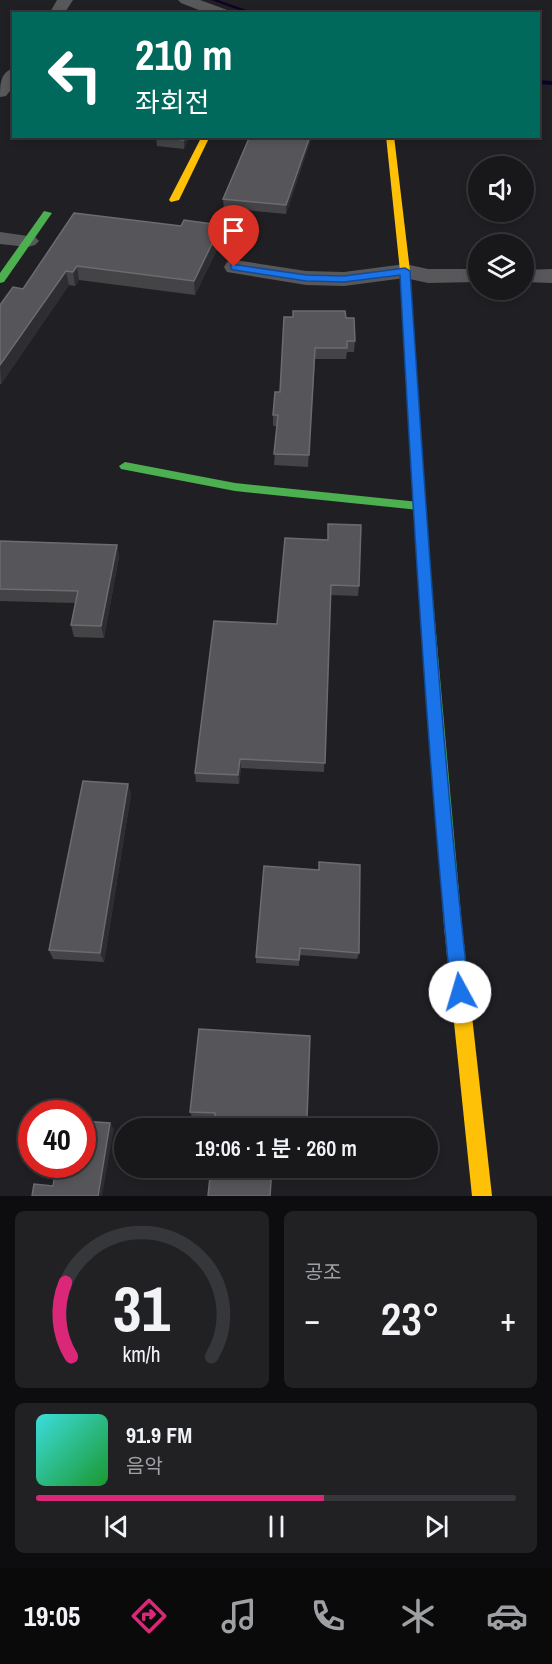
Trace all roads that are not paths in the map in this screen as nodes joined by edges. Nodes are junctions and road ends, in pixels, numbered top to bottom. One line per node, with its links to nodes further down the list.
1 (186, 0): 2 (street)
2 (219, 12)
3 (12, 76): 4 (street)
4 (0, 92)
5 (205, 138): 7 (street)
6 (390, 138): 12 (street)
7 (174, 200)
8 (47, 213): 10 (street)
9 (0, 238): 10 (street)
10 (28, 241): 16 (street)
11 (234, 267): 12 (street)
12 (405, 271): 13 (street); 18 (street)
13 (468, 276)
14 (534, 276): 15 (street)
15 (552, 276)
16 (0, 280)
17 (125, 466): 18 (street)
18 (419, 506): 19 (street)
19 (482, 1196)

